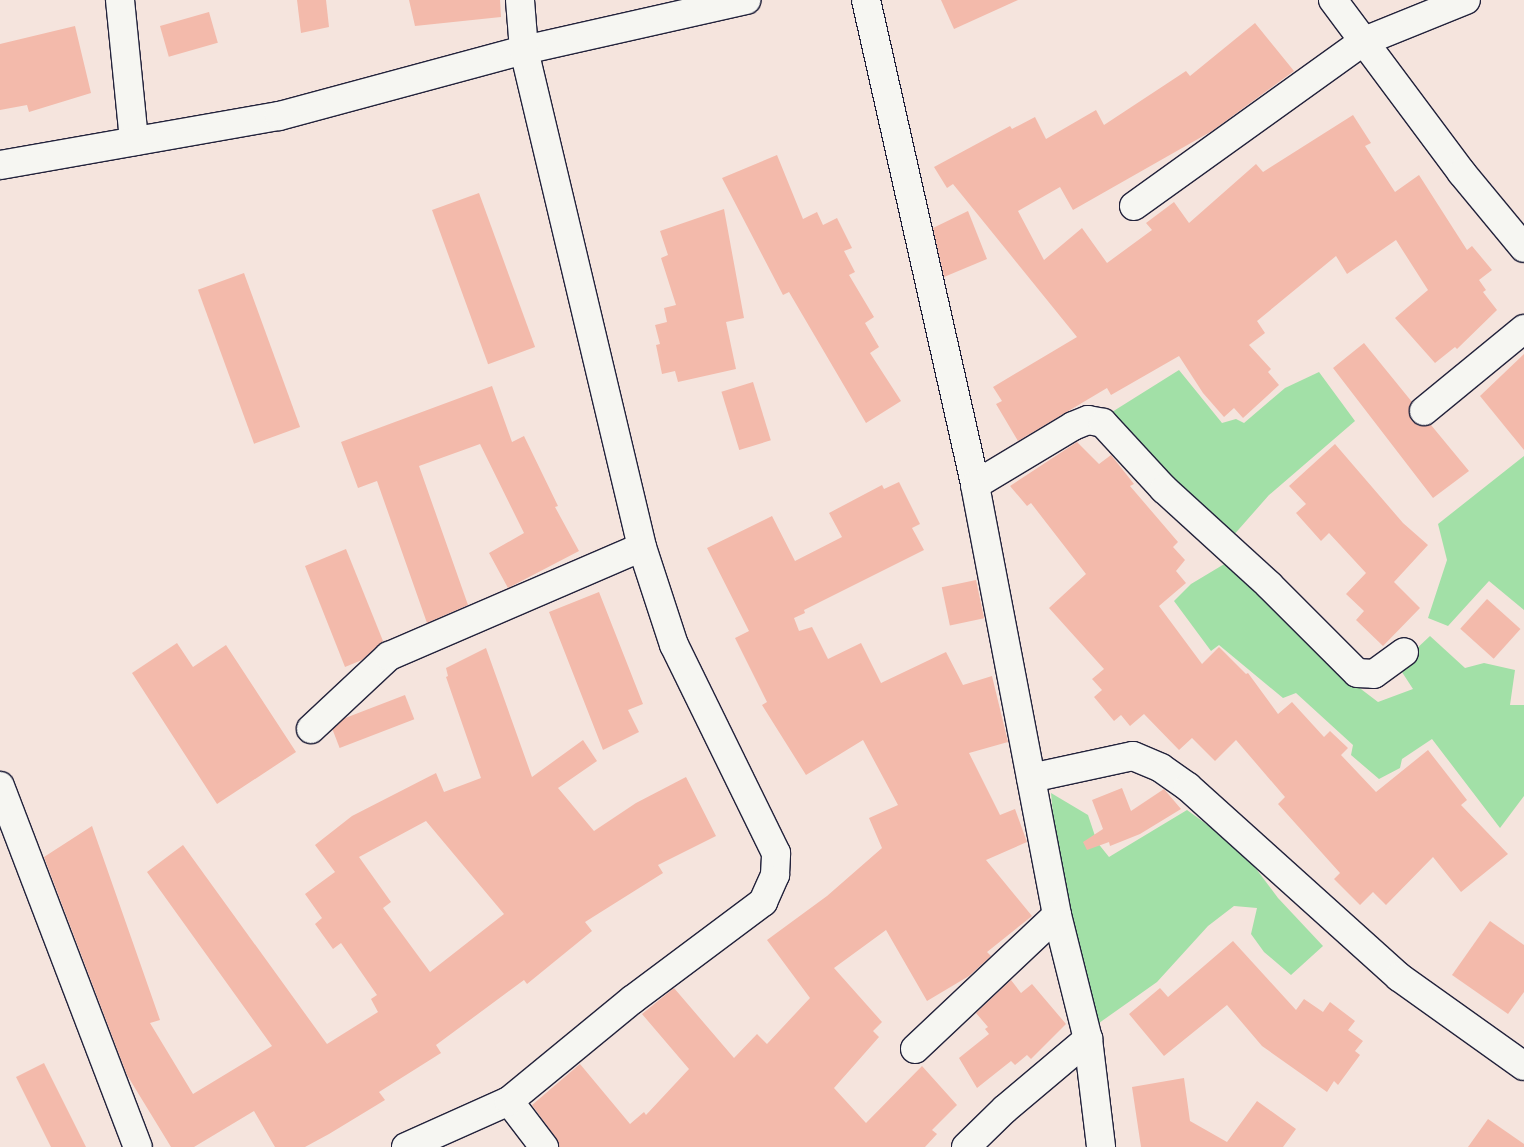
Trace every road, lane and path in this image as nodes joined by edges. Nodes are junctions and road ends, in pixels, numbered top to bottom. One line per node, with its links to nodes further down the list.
1 (120, 0): 9 (street)
2 (520, 0): 8 (street)
3 (746, 0): 8 (street)
4 (866, 0): 15 (street)
5 (1332, 0): 7 (street)
6 (1466, 0): 7 (street)
7 (1362, 42): 11 (street); 12 (street)
8 (524, 50): 9 (street); 16 (street)
9 (134, 141): 10 (street)
10 (0, 165)
11 (1134, 206)
12 (1524, 248)
13 (1524, 329): 14 (street)
14 (1424, 410)
15 (975, 486): 17 (street); 19 (street)
16 (642, 547): 18 (street); 25 (street)
17 (1404, 652)
18 (311, 729)
19 (1031, 778): 21 (street); 24 (street)
20 (0, 786): 26 (street)
21 (1057, 915): 22 (street); 23 (street)
22 (1088, 1039): 29 (street); 30 (street)
23 (915, 1049)
24 (1524, 1066)
25 (509, 1101): 27 (street); 28 (street)
26 (138, 1147)
27 (406, 1147)
28 (544, 1147)
29 (966, 1147)
30 (1101, 1147)

